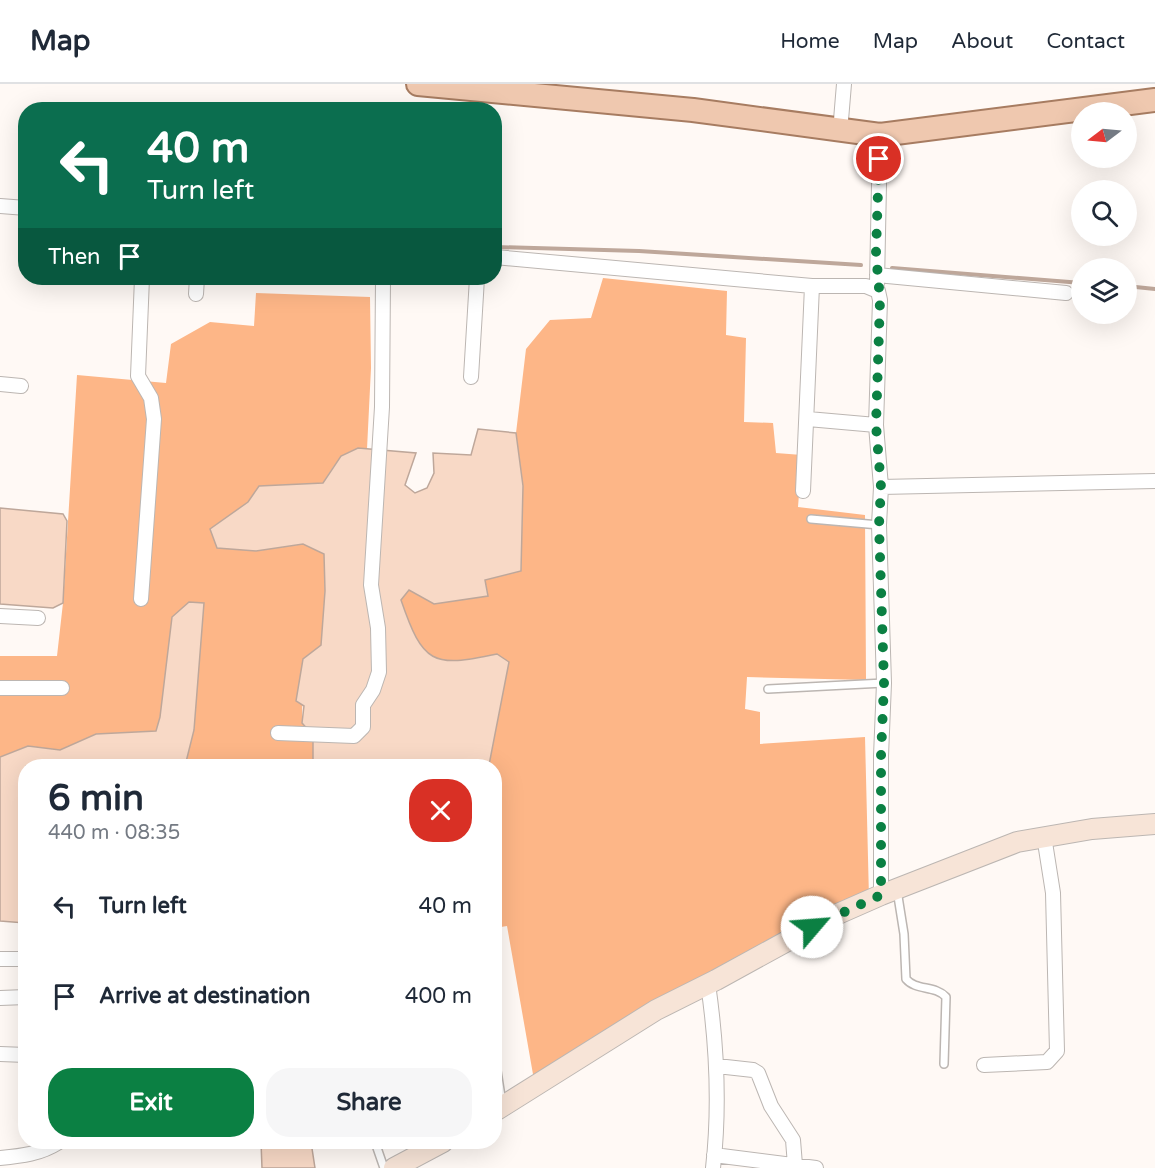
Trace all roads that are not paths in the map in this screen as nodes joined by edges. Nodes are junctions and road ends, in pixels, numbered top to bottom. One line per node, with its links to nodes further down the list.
1 (844, 84): 4 (street)
2 (429, 85): 4 (main road)
3 (1155, 100): 5 (main road)
4 (840, 132): 5 (main road)
5 (880, 135): 9 (street)
6 (0, 206): 7 (street)
7 (18, 207)
8 (502, 258): 14 (street)
9 (877, 275): 15 (street); 16 (street)
10 (142, 285): 28 (street)
11 (197, 285): 17 (street)
12 (383, 285): 35 (street)
13 (477, 285): 18 (street)
14 (812, 286): 15 (street); 21 (street)
15 (878, 291): 22 (street)
16 (1066, 293)
17 (196, 294)
18 (471, 377)
19 (0, 384): 20 (street)
20 (21, 386)
21 (808, 419): 22 (street); 25 (street)
22 (876, 425): 24 (street)
23 (1155, 481): 24 (street)
24 (881, 487): 27 (street)
25 (803, 491)
26 (811, 519): 27 (lane)
27 (879, 525): 31 (street)
28 (141, 599)
29 (0, 616): 30 (street)
30 (38, 618)
31 (884, 683): 34 (lane); 38 (street)
32 (0, 688): 33 (street)
33 (62, 688)
34 (768, 689)
35 (278, 733)
36 (1155, 824): 37 (street)
37 (1044, 836): 38 (street); 48 (street)
38 (889, 892): 41 (street); 46 (lane)
39 (0, 959): 40 (street)
40 (18, 959)
41 (708, 984): 47 (street); 49 (street)
42 (18, 997): 43 (street)
43 (0, 998)
44 (0, 1054): 45 (street)
45 (18, 1055)
46 (944, 1064)
47 (717, 1065): 54 (street); 55 (street)
48 (984, 1065)
49 (502, 1107)
50 (46, 1149): 53 (street)
51 (377, 1149): 56 (lane)
52 (430, 1149): 57 (street)
53 (0, 1158)
54 (713, 1161): 55 (street)
55 (795, 1165): 58 (street)
56 (384, 1168)
57 (394, 1168)
58 (816, 1168)

